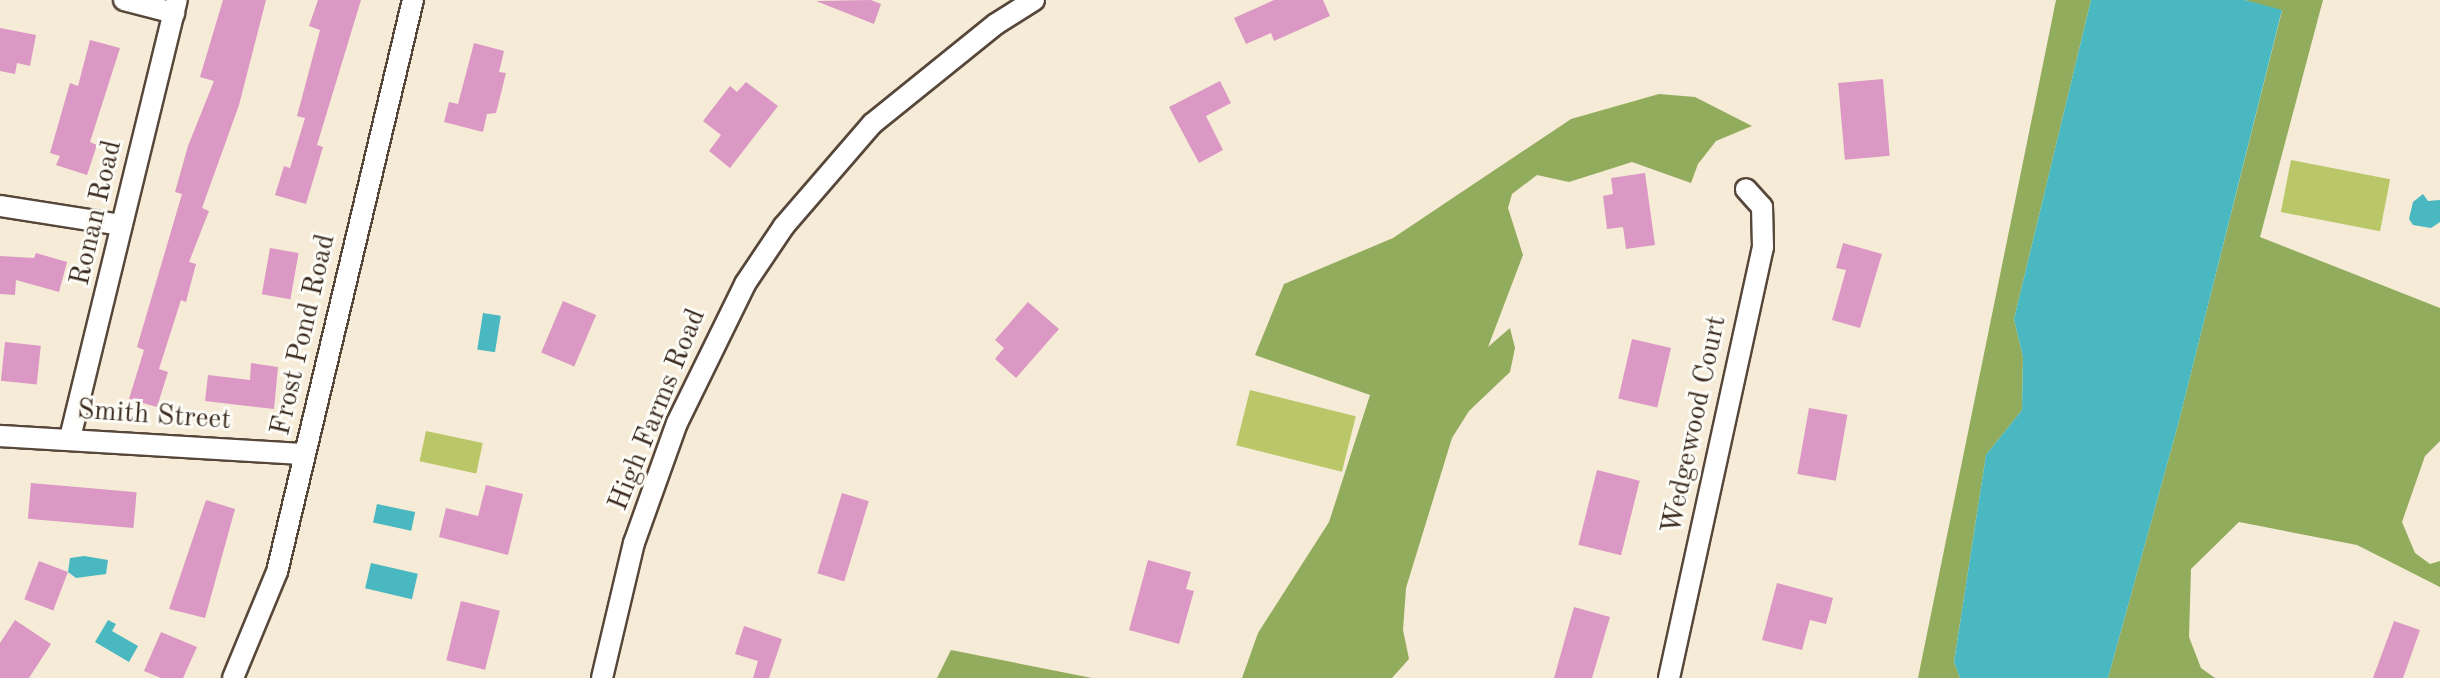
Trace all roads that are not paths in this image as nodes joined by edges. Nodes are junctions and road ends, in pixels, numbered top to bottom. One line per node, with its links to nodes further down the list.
1 (124, 0): 4 (street)
2 (413, 0): 10 (street, Frost Pond Road)
3 (1034, 0): 12 (street, High Farms Road)
4 (176, 6): 7 (street, Ronan Road)
5 (1746, 189): 13 (street, Wedgewood Court)
6 (0, 206): 7 (street)
7 (122, 225): 9 (street, Ronan Road)
8 (0, 436): 9 (street, Smith Street)
9 (70, 438): 10 (street, Smith Street)
10 (304, 454): 11 (street, Frost Pond Road)
11 (233, 678)
12 (602, 678)
13 (1669, 678)

